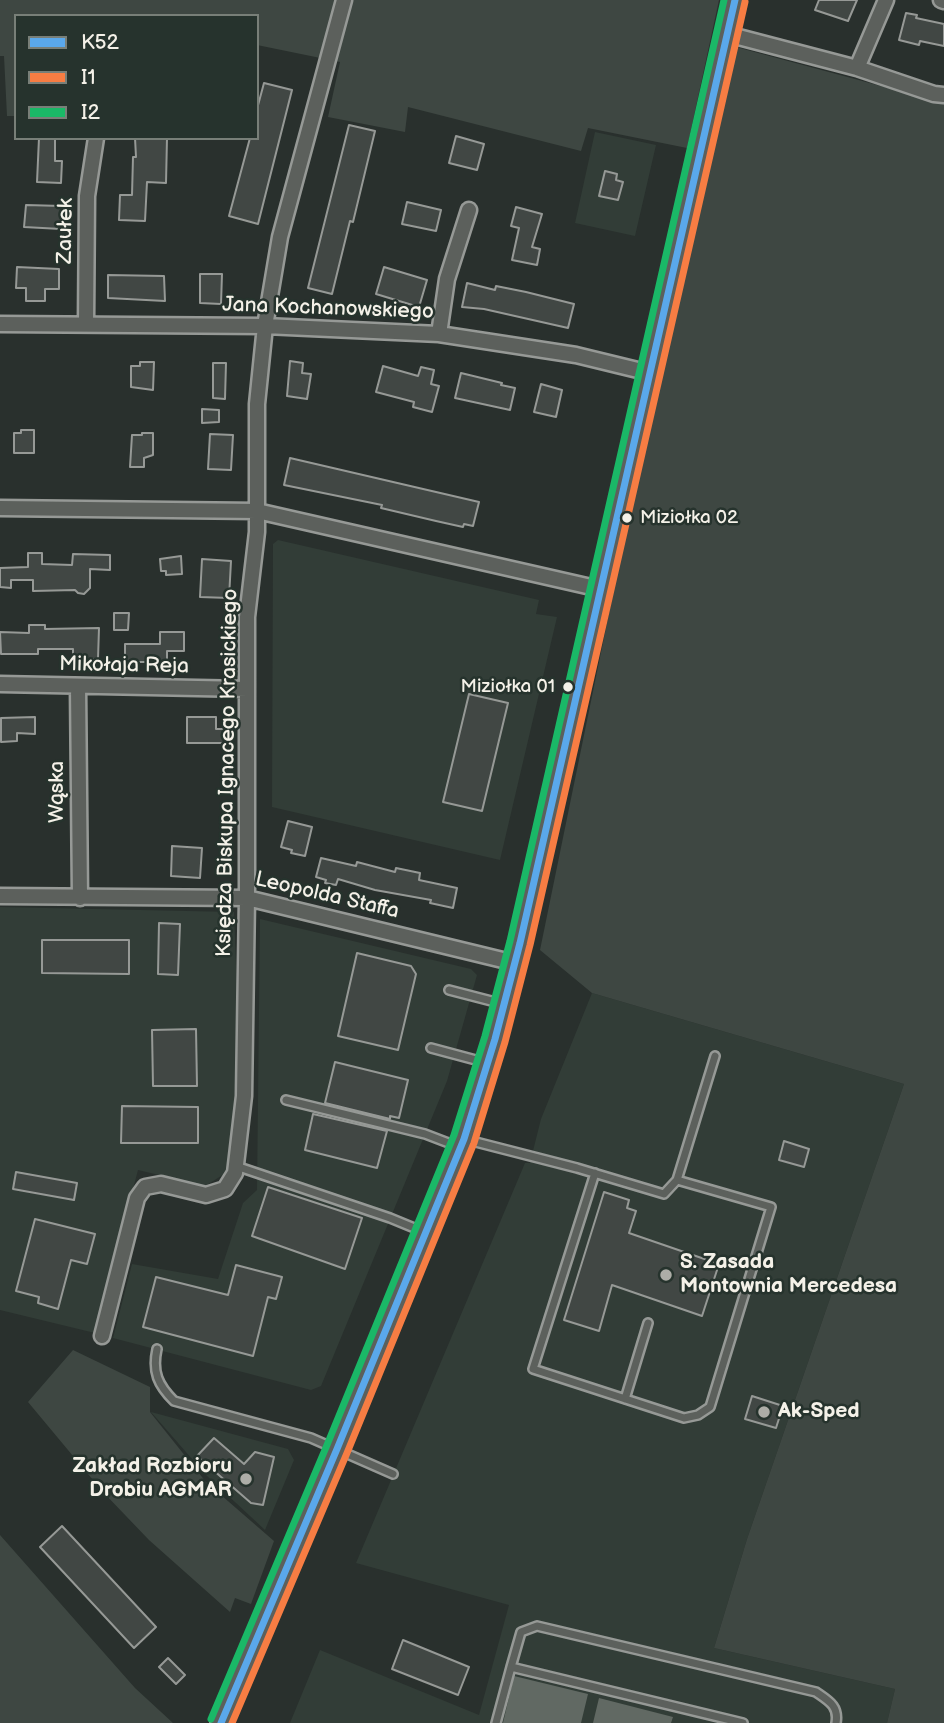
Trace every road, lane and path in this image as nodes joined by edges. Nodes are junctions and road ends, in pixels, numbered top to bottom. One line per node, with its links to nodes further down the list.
1 (344, 0): 11 (street, Księdza Biskupa Ignacego Krasickiego)
2 (734, 0): 4 (street)
3 (886, 0): 5 (street)
4 (727, 34): 5 (street); 13 (street)
5 (857, 68): 6 (street)
6 (944, 95)
7 (96, 140): 10 (street, Zaułek)
8 (469, 210): 12 (street)
9 (0, 324): 10 (street, Jana Kochanowskiego)
10 (86, 324): 11 (street, Jana Kochanowskiego)
11 (265, 326): 12 (street, Jana Kochanowskiego); 15 (street, Księdza Biskupa Ignacego Krasickiego)
12 (439, 334): 13 (street, Jana Kochanowskiego)
13 (650, 373): 16 (street)
14 (0, 508): 15 (street)
15 (257, 511): 16 (street); 19 (street, Księdza Biskupa Ignacego Krasickiego)
16 (600, 589): 23 (street)
17 (0, 684): 18 (street, Mikołaja Reja)
18 (78, 686): 19 (street, Mikołaja Reja); 21 (street, Wąska)
19 (247, 689): 22 (street, Księdza Biskupa Ignacego Krasickiego)
20 (0, 896): 21 (street, Leopolda Staffa)
21 (80, 898): 22 (street, Leopolda Staffa)
22 (247, 898): 23 (street, Leopolda Staffa); 31 (street, Księdza Biskupa Ignacego Krasickiego)
23 (515, 963): 25 (street)
24 (449, 990): 25 (lane)
25 (504, 1004): 28 (street)
26 (431, 1048): 28 (lane)
27 (715, 1055): 33 (lane)
28 (488, 1063): 30 (street)
29 (286, 1100): 30 (lane)
30 (462, 1143): 32 (lane); 34 (street)
31 (236, 1167): 34 (lane); 36 (street)
32 (595, 1173): 33 (lane); 38 (lane)
33 (677, 1180): 38 (lane)
34 (425, 1232): 39 (street)
35 (648, 1323): 38 (lane)
36 (102, 1336)
37 (157, 1349): 39 (lane)
38 (625, 1399)
39 (337, 1449): 40 (lane); 42 (street)
40 (393, 1475)
41 (511, 1667): 43 (lane); 44 (lane); 45 (lane)
42 (221, 1723)
43 (496, 1723)
44 (743, 1723)
45 (836, 1723)

